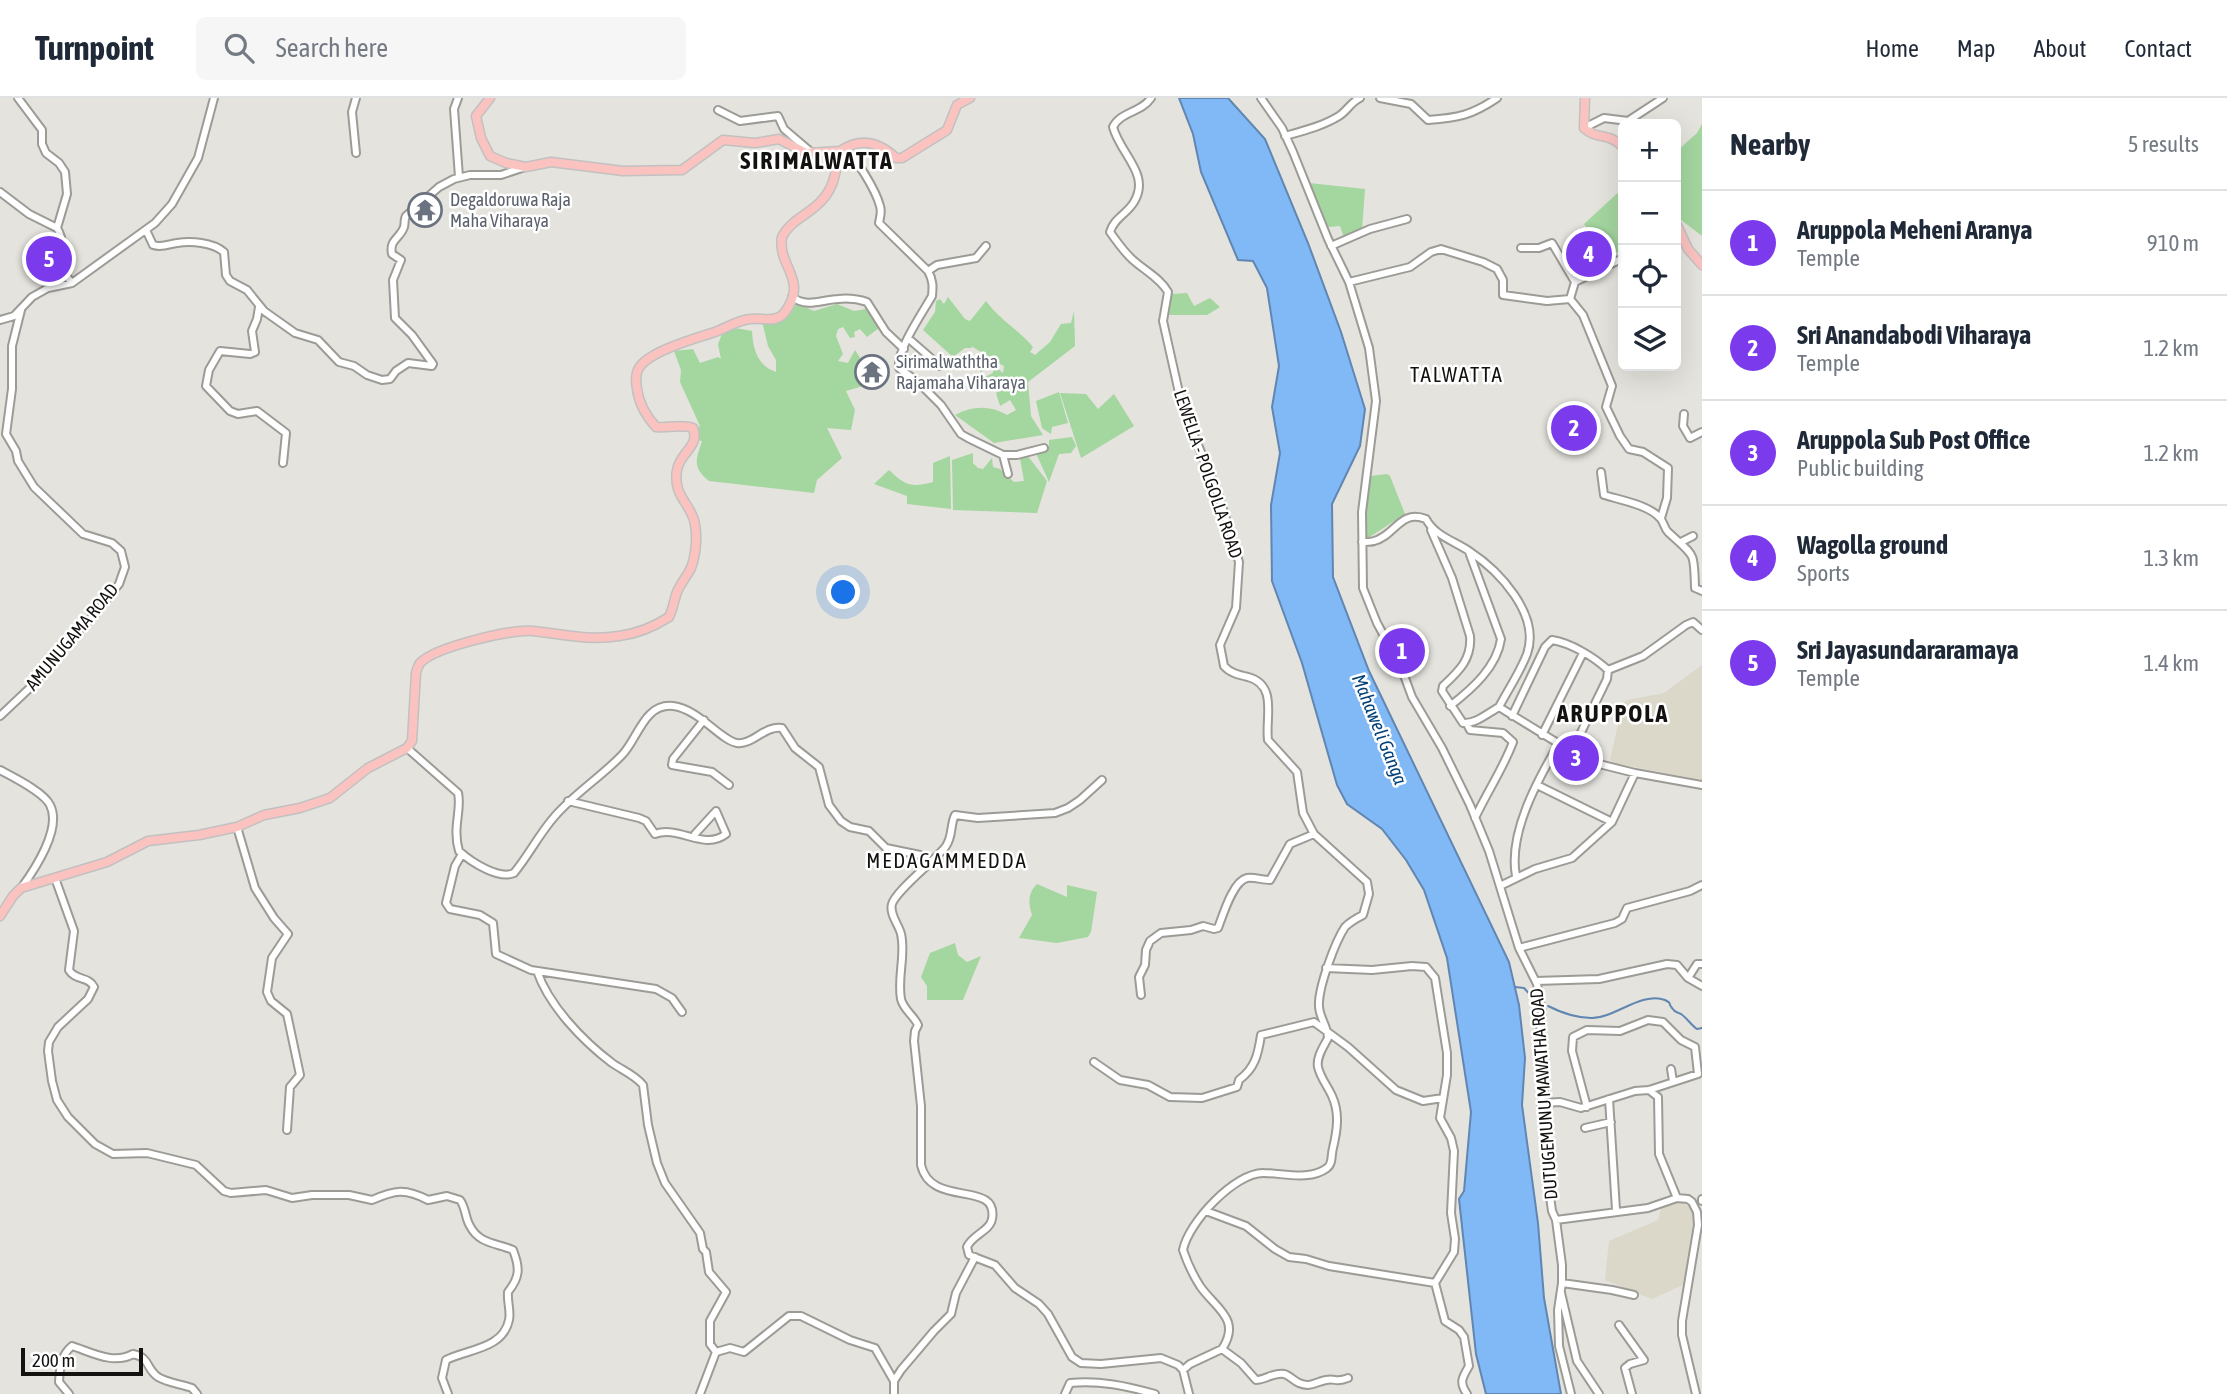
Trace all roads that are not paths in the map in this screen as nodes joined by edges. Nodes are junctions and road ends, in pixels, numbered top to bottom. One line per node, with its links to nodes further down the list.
1 (18, 98): 25 (street)
2 (215, 98): 26 (street)
3 (356, 98): 19 (street)
4 (458, 98): 22 (street)
5 (490, 98): 21 (main road)
6 (970, 98): 18 (main road)
7 (1152, 98): 84 (street, LEWELLA - POLGOLLA ROAD)
8 (1261, 98): 16 (street, DUTUGEMUNU MAWATHA ROAD)
9 (1360, 98): 16 (street)
10 (1380, 98): 11 (street)
11 (1497, 98)
12 (1585, 98): 15 (main road)
13 (1663, 98): 15 (street)
14 (718, 110): 20 (street)
15 (1584, 128): 17 (main road)
16 (1285, 136): 29 (street, DUTUGEMUNU MAWATHA ROAD)
17 (1618, 142)
18 (842, 150): 20 (main road); 33 (street); 37 (main road)
19 (355, 153)
20 (813, 154): 21 (main road)
21 (526, 167): 22 (street)
22 (459, 177): 39 (street)
23 (0, 192): 25 (street)
24 (1408, 219): 29 (street)
25 (57, 228): 36 (street)
26 (146, 230): 36 (street); 39 (street)
27 (1681, 234): 32 (main road)
28 (986, 246): 33 (street)
29 (1331, 246): 34 (street, DUTUGEMUNU MAWATHA ROAD)
30 (1521, 248): 35 (street)
31 (1618, 260): 35 (street)
32 (1702, 265)
33 (928, 271): 42 (street)
34 (1349, 282): 38 (street); 56 (street, DUTUGEMUNU MAWATHA ROAD)
35 (1575, 282): 38 (street)
36 (72, 283): 40 (street)
37 (792, 296): 43 (street); 71 (main road)
38 (1570, 299): 53 (street)
39 (258, 307): 50 (street)
40 (21, 310): 41 (street); 47 (street, AMUNUGAMA ROAD)
41 (0, 320)
42 (909, 339): 43 (street); 44 (street)
43 (904, 349): 49 (street)
44 (940, 366)
45 (1684, 414): 46 (street)
46 (1702, 432)
47 (3, 435): 65 (street, AMUNUGAMA ROAD)
48 (1044, 448): 49 (street)
49 (1003, 455): 52 (street)
50 (283, 463)
51 (1601, 472): 53 (street)
52 (1008, 474)
53 (1661, 518): 57 (street)
54 (1431, 528): 56 (street); 58 (street); 63 (street)
55 (1693, 536): 57 (street)
56 (1362, 541): 80 (street, DUTUGEMUNU MAWATHA ROAD)
57 (1681, 542): 59 (street)
58 (1468, 550): 63 (street); 64 (street)
59 (1702, 591)
60 (1702, 630): 62 (street)
61 (1583, 653): 62 (street); 66 (street); 69 (street)
62 (1608, 670): 72 (street)
63 (1450, 706): 68 (street)
64 (1499, 707): 66 (street); 68 (street)
65 (1, 715)
66 (1512, 716): 69 (street)
67 (704, 720): 76 (street); 79 (street); 86 (street)
68 (1467, 724): 80 (street)
69 (1542, 735): 70 (street)
70 (1558, 745): 72 (street); 77 (street)
71 (407, 748): 82 (main road); 85 (street)
72 (1571, 752): 74 (street)
73 (0, 770): 91 (street)
74 (1635, 773): 78 (street); 81 (street)
75 (1101, 780): 86 (street)
76 (729, 785)
77 (1537, 785): 81 (street); 87 (street)
78 (1702, 785)
79 (568, 802): 83 (street); 85 (street)
80 (1475, 819): 90 (street, DUTUGEMUNU MAWATHA ROAD)
81 (1612, 822): 87 (street)
82 (237, 827): 88 (main road); 117 (street)
83 (695, 834)
84 (1314, 834): 95 (street, LEWELLA - POLGOLLA ROAD); 100 (street)
85 (462, 854): 96 (street)
86 (928, 862): 124 (street)
87 (1516, 876): 90 (street)
88 (55, 878): 91 (main road); 137 (street)
89 (1702, 885): 93 (street)
90 (1500, 886): 93 (street, DUTUGEMUNU MAWATHA ROAD)
91 (21, 888): 92 (main road)
92 (0, 916)
93 (1519, 948): 98 (street, DUTUGEMUNU MAWATHA ROAD)
94 (1702, 964): 97 (street)
95 (1326, 968): 102 (street, LEWELLA - POLGOLLA ROAD); 111 (street)
96 (537, 971): 101 (street); 131 (street)
97 (1688, 978): 98 (street); 99 (street)
98 (1536, 981): 113 (street, DUTUGEMUNU MAWATHA ROAD)
99 (1702, 986)
100 (1141, 996)
101 (682, 1012)
102 (1328, 1034): 103 (street); 111 (street); 122 (street)
103 (1094, 1062)
104 (1671, 1069): 106 (street)
105 (1698, 1074): 106 (street); 107 (street); 114 (street)
106 (1673, 1081): 108 (street)
107 (1702, 1083)
108 (1660, 1087): 109 (street); 110 (street)
109 (1649, 1090): 110 (street); 112 (street)
110 (1658, 1097): 118 (street)
111 (1443, 1098): 125 (street)
112 (1609, 1098): 114 (street); 115 (street)
113 (1542, 1103): 114 (street); 123 (street, DUTUGEMUNU MAWATHA ROAD)
114 (1587, 1107)
115 (1611, 1122): 116 (street); 121 (street)
116 (1585, 1128)
117 (287, 1130)
118 (1677, 1198): 120 (street); 121 (street)
119 (1702, 1200): 120 (street)
120 (1692, 1202): 147 (street)
121 (1616, 1210): 123 (street)
122 (1206, 1211): 125 (street); 130 (street)
123 (1556, 1220): 126 (street, DUTUGEMUNU MAWATHA ROAD)
124 (975, 1258): 132 (street); 134 (street)
125 (1436, 1283): 143 (street)
126 (1562, 1283): 127 (street, DUTUGEMUNU MAWATHA ROAD); 128 (street)
127 (1560, 1292): 144 (street, DUTUGEMUNU MAWATHA ROAD); 145 (street)
128 (1633, 1296)
129 (1619, 1325): 146 (street)
130 (1222, 1349): 132 (street); 133 (street)
131 (716, 1352): 134 (street); 138 (street)
132 (1183, 1370): 142 (street)
133 (1348, 1378)
134 (894, 1381): 139 (street)
135 (69, 1394): 136 (street)
136 (197, 1394)
137 (449, 1394)
138 (700, 1394)
139 (894, 1394)
140 (1065, 1394): 141 (street)
141 (1155, 1394)
142 (1189, 1394)
143 (1467, 1394)
144 (1571, 1394)
145 (1599, 1394)
146 (1632, 1394)
147 (1696, 1394)

